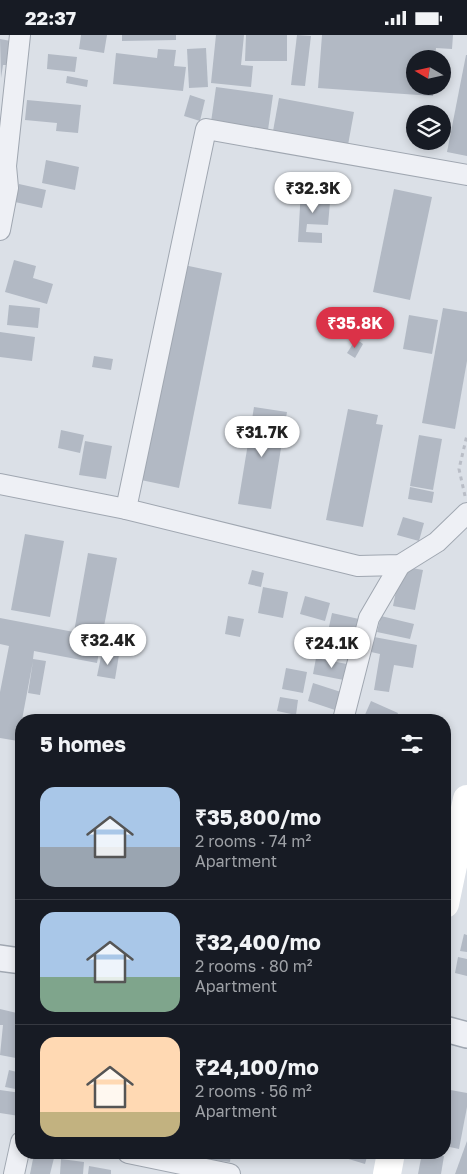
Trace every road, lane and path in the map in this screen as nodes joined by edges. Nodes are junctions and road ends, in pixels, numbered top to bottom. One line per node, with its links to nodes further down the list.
1 (20, 35): 3 (street)
2 (467, 175): 7 (street)
3 (0, 230)
4 (467, 435): 6 (path)
5 (0, 484): 7 (street)
6 (467, 501)
7 (126, 509): 9 (street)
8 (467, 513): 9 (street)
9 (400, 565): 10 (street)
10 (345, 714)
11 (467, 799): 12 (main road)
12 (451, 875)
13 (0, 958): 14 (street)
14 (15, 960)
15 (451, 1031): 16 (street)
16 (467, 1035)
17 (17, 1159): 20 (street)
18 (165, 1159): 21 (street)
19 (390, 1159): 22 (main road)
20 (14, 1174)
21 (230, 1174)
22 (386, 1174)

